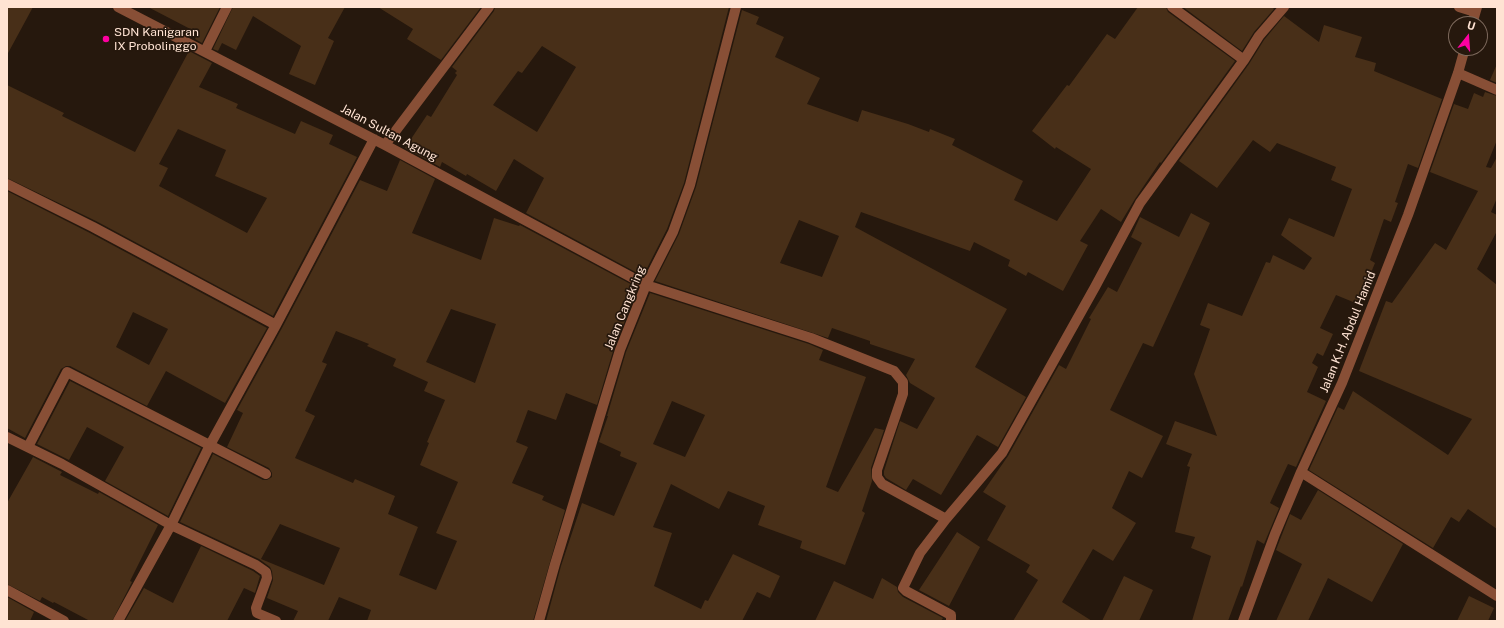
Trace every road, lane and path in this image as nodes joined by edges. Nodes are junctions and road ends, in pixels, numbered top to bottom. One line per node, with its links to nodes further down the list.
1 (118, 7): 9 (street, Jalan Sultan Agung)
2 (227, 7): 9 (street)
3 (489, 7): 15 (street)
4 (736, 7): 17 (street, Jalan Cangkring)
5 (1172, 7): 11 (street)
6 (1284, 7): 11 (street)
7 (1459, 7): 8 (street)
8 (1476, 10)
9 (205, 51): 14 (street, Jalan Sultan Agung)
10 (1463, 56): 12 (street, Jalan K.H. Abdul Hamid)
11 (1244, 60): 24 (street)
12 (1458, 73): 13 (street); 22 (street, Jalan K.H. Abdul Hamid)
13 (1497, 90)
14 (374, 139): 15 (street, Jalan Sultan Agung); 18 (street)
15 (385, 145): 17 (street, Jalan Sultan Agung)
16 (7, 184): 18 (street)
17 (646, 285): 24 (street, Jalan Sultan Agung); 31 (street, Jalan Cangkring)
18 (276, 325): 20 (street)
19 (7, 437): 21 (street)
20 (210, 445): 21 (street); 23 (street); 25 (street)
21 (28, 447): 25 (street)
22 (1301, 472): 27 (street); 33 (street, Jalan K.H. Abdul Hamid)
23 (266, 474)
24 (946, 519): 32 (street)
25 (171, 525): 29 (street); 30 (street)
26 (7, 590): 28 (street)
27 (1497, 596)
28 (64, 621)
29 (118, 621)
30 (276, 621)
31 (539, 621)
32 (950, 621)
33 (1243, 621)

